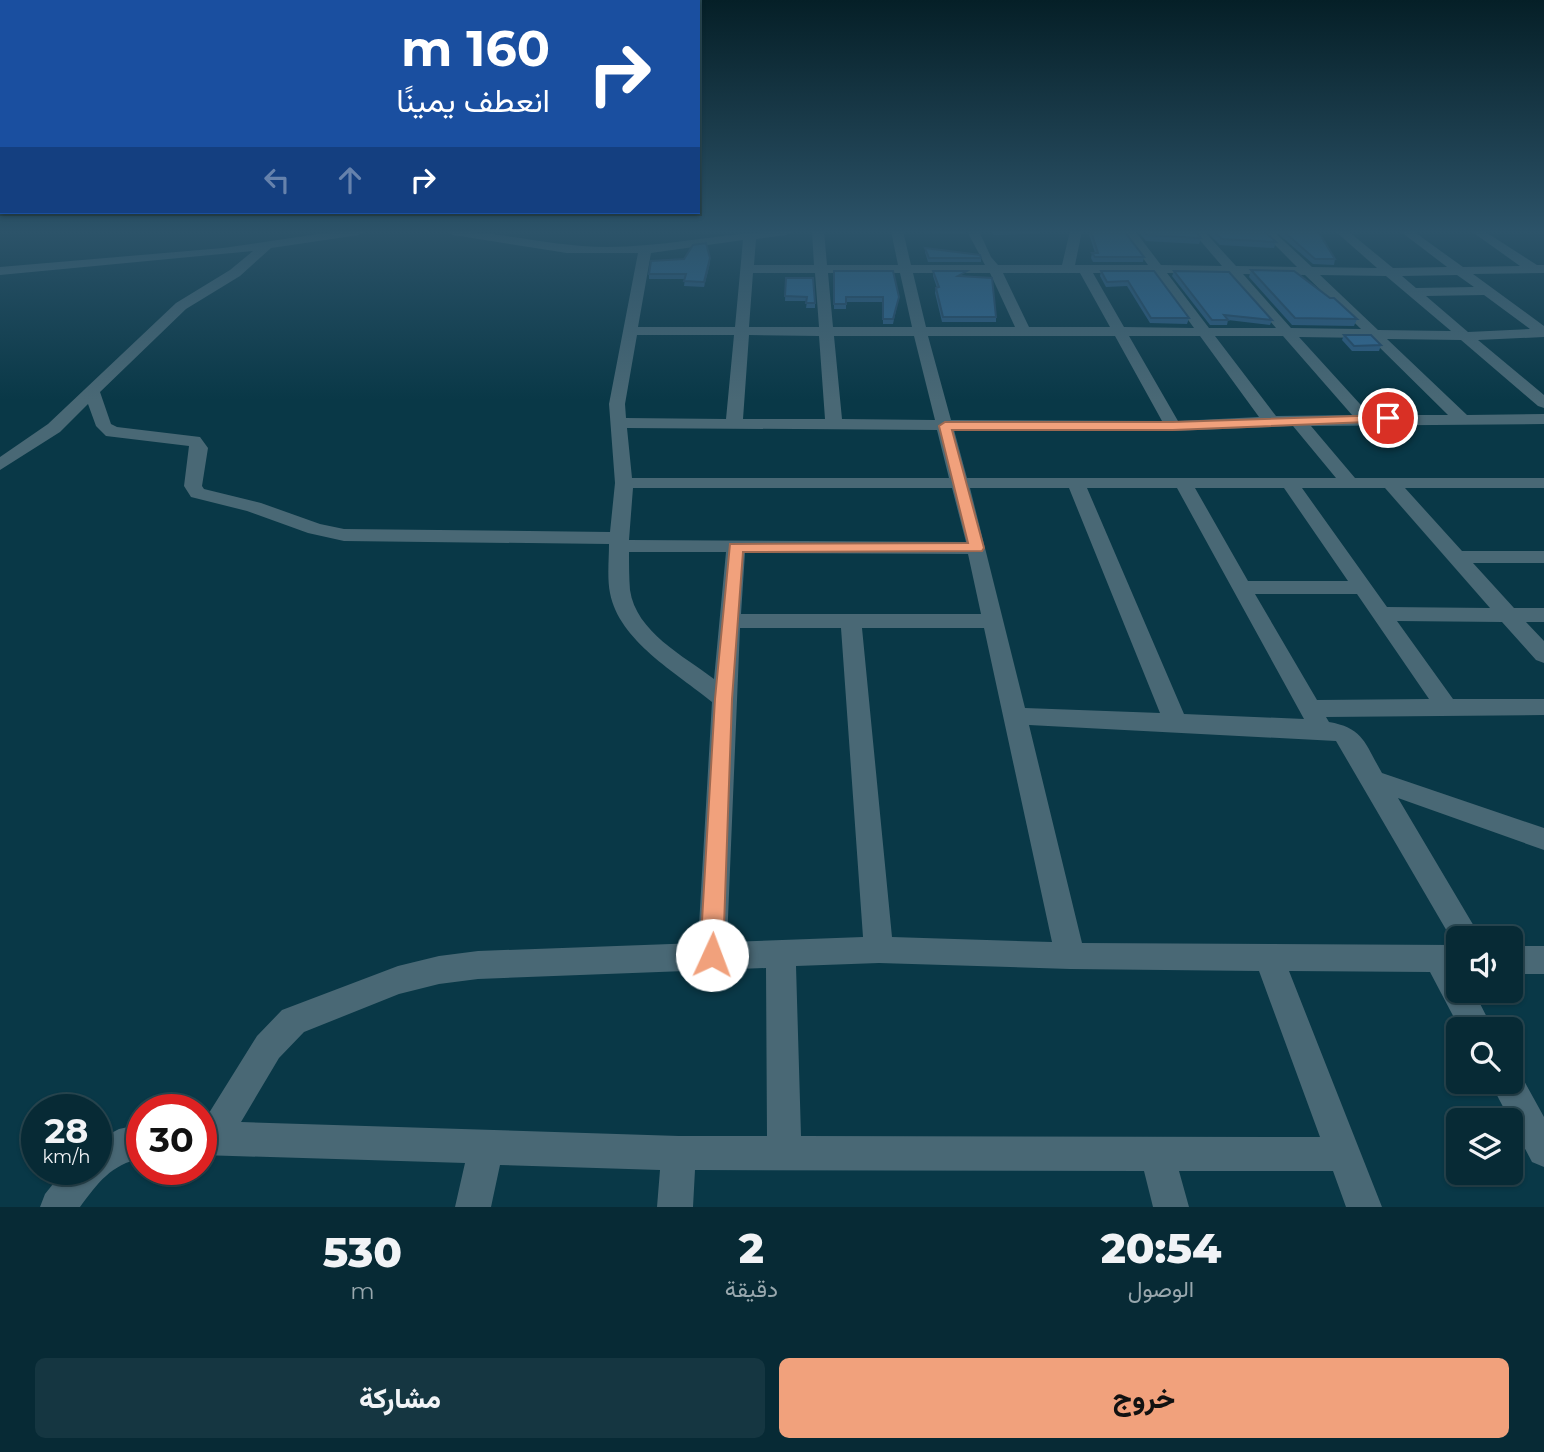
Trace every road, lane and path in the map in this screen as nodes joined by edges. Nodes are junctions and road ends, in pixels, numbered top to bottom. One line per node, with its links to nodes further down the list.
1 (212, 287): 25 (street)
2 (637, 287): 15 (street)
3 (748, 287): 17 (street)
4 (823, 287): 18 (street)
5 (910, 287): 22 (street)
6 (1003, 287): 19 (street)
7 (1089, 287): 16 (street)
8 (1172, 287): 20 (street)
9 (1248, 287): 21 (street)
10 (1326, 287): 23 (street)
11 (1408, 287): 14 (street)
12 (1484, 287): 13 (street)
13 (1489, 291): 14 (street); 24 (street)
14 (1414, 292): 24 (street)
15 (632, 331): 17 (street); 32 (street)
16 (1119, 331): 19 (street); 20 (street); 36 (street)
17 (744, 332): 18 (street); 33 (street)
18 (827, 332): 22 (street); 34 (street)
19 (1024, 332): 22 (street)
20 (1206, 332): 21 (street); 31 (street)
21 (1288, 332): 23 (street); 28 (street)
22 (920, 333): 35 (street)
23 (1375, 333): 24 (street); 27 (street)
24 (1465, 336): 26 (street)
25 (92, 392): 37 (street); 47 (street)
26 (1544, 403)
27 (1460, 417): 28 (street); 29 (street)
28 (1364, 419): 30 (street)
29 (1544, 419)
30 (1297, 420): 31 (street); 38 (street)
31 (1271, 421): 36 (street)
32 (617, 422): 33 (street); 40 (street)
33 (734, 425): 34 (street)
34 (834, 426): 35 (street)
35 (945, 426): 36 (street); 41 (street)
36 (1173, 426)
37 (0, 465)
38 (1349, 482): 39 (street); 44 (street)
39 (1389, 482): 45 (street); 50 (street)
40 (624, 483): 41 (street); 47 (street)
41 (958, 483): 42 (street); 49 (street)
42 (1076, 483): 43 (street); 66 (street)
43 (1183, 483): 44 (street); 52 (street)
44 (1289, 483): 53 (street)
45 (1536, 483): 46 (street)
46 (1544, 497)
47 (619, 542): 48 (street); 61 (street)
48 (736, 547): 49 (street); 57 (street)
49 (977, 548): 58 (street)
50 (1456, 557): 51 (street); 55 (street)
51 (1544, 557)
52 (1241, 587): 53 (street); 65 (street)
53 (1363, 588): 54 (street)
54 (1381, 614): 55 (street); 63 (street)
55 (1509, 615): 56 (street); 60 (street)
56 (1544, 615)
57 (730, 621): 59 (street); 61 (street)
58 (994, 621): 59 (street); 64 (street)
59 (851, 622): 70 (street)
60 (1544, 655)
61 (724, 699): 72 (street)
62 (1544, 707): 63 (street)
63 (1447, 708): 65 (street)
64 (1016, 716): 66 (street); 73 (street)
65 (1316, 719): 66 (street); 67 (street)
66 (1176, 723)
67 (1374, 780): 68 (street); 69 (street)
68 (1544, 839)
69 (1459, 926)
70 (879, 950): 71 (street); 73 (street)
71 (781, 952): 72 (street); 84 (street)
72 (712, 955): 79 (street)
73 (1070, 957): 74 (street)
74 (1269, 957): 75 (street); 86 (street)
75 (1446, 959)
76 (1523, 960): 77 (street)
77 (1544, 960)
78 (1513, 1094): 82 (street)
79 (217, 1123)
80 (217, 1138): 81 (street)
81 (486, 1148): 83 (street); 89 (street)
82 (1544, 1150)
83 (679, 1153): 84 (street); 90 (street)
84 (784, 1153): 85 (street)
85 (1157, 1153): 86 (street); 91 (street)
86 (1344, 1154): 92 (street)
87 (75, 1185): 88 (street)
88 (58, 1207)
89 (473, 1207)
90 (675, 1207)
91 (1171, 1207)
92 (1364, 1207)

